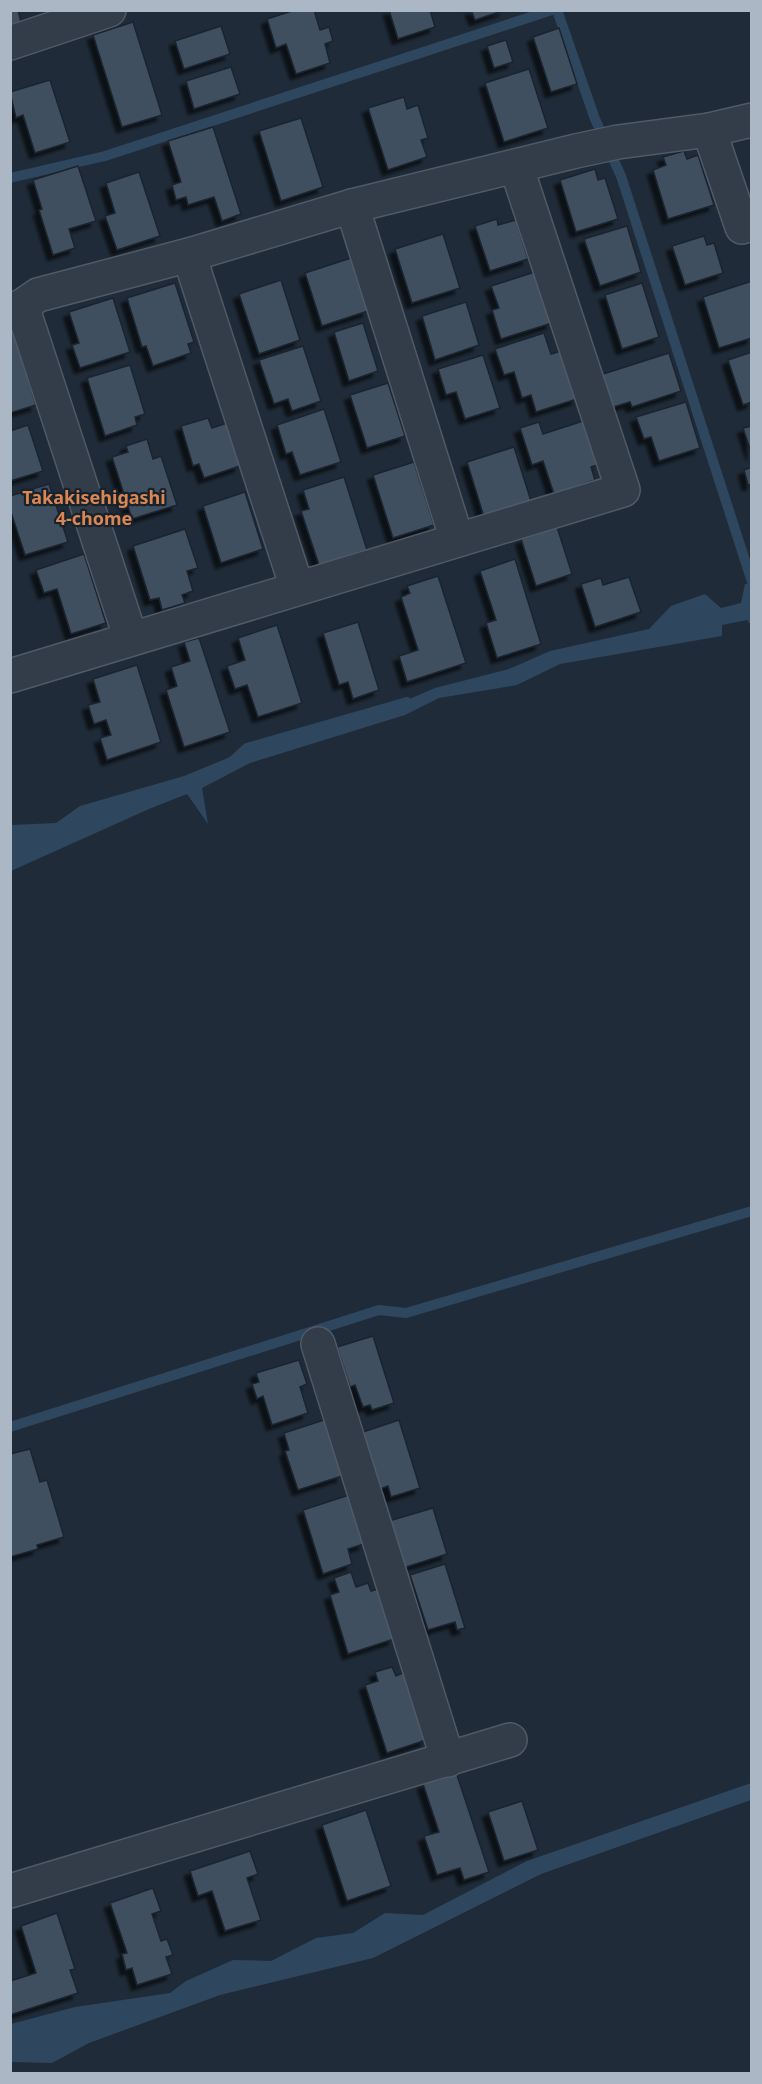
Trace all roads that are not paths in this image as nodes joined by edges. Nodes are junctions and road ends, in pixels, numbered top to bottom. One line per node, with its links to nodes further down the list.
1 (109, 10): 2 (street)
2 (10, 43)
3 (752, 120): 4 (street)
4 (709, 130): 5 (street); 7 (street)
5 (516, 166): 6 (street); 10 (street)
6 (352, 206): 8 (street); 10 (street)
7 (742, 227)
8 (189, 255): 9 (street); 11 (street)
9 (16, 308): 12 (street)
10 (457, 540): 11 (street)
11 (297, 588): 12 (street)
12 (131, 639): 13 (street)
13 (10, 676)
14 (318, 1344): 16 (street)
15 (510, 1740): 16 (street)
16 (448, 1760): 17 (street)
17 (10, 1891)

